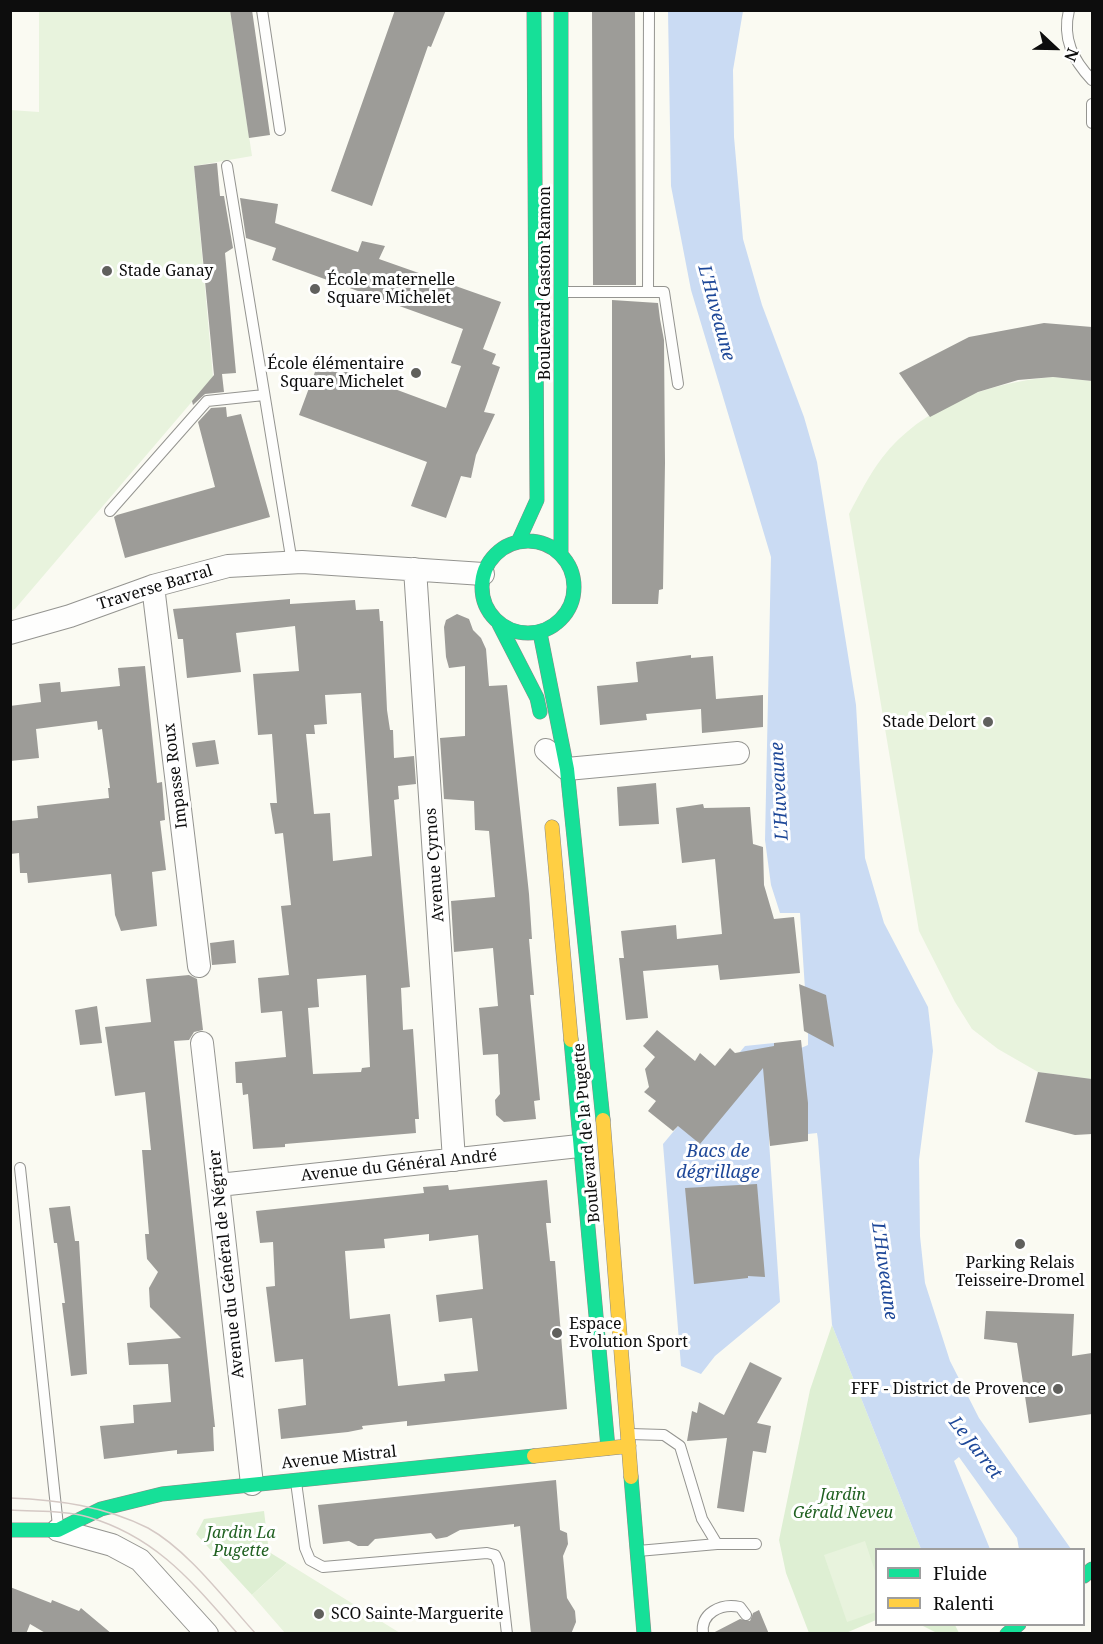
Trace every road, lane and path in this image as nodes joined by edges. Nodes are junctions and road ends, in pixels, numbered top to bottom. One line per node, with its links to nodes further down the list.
1 (262, 10): 9 (lane)
2 (534, 10): 16 (street, Boulevard Gaston Ramon)
3 (561, 10): 11 (street, Boulevard Gaston Ramon)
4 (649, 10): 12 (lane)
5 (1069, 10): 6 (lane)
6 (1092, 80)
7 (1092, 104): 8 (lane)
8 (1092, 123)
9 (280, 130)
10 (227, 166): 14 (lane)
11 (561, 292): 12 (lane); 17 (street, Boulevard Gaston Ramon)
12 (648, 292): 13 (lane)
13 (678, 384)
14 (264, 395): 15 (lane); 18 (lane)
15 (110, 511)
16 (518, 542): 17 (street); 20 (street)
17 (561, 555): 24 (street)
18 (292, 563): 19 (street, Traverse Barral); 21 (street, Traverse Barral)
19 (415, 569): 20 (street, Traverse Barral); 32 (street, Avenue Cyrnos)
20 (483, 574): 22 (street)
21 (153, 586): 23 (street, Traverse Barral); 29 (street, Impasse Roux)
22 (499, 624): 24 (street); 25 (street)
23 (10, 633)
24 (540, 633): 27 (street, Boulevard de la Pugette)
25 (544, 739): 27 (street)
26 (738, 753): 27 (street)
27 (558, 772): 35 (street, Boulevard de la Pugette)
28 (551, 812): 31 (street, Boulevard de la Pugette)
29 (199, 966)
30 (202, 1043): 34 (street, Avenue du Général de Négrier)
31 (579, 1146): 32 (street, Avenue du Général André); 36 (street, Boulevard de la Pugette)
32 (454, 1160): 34 (street, Avenue du Général André)
33 (20, 1168): 40 (lane)
34 (219, 1185): 38 (street, Avenue du Général de Négrier)
35 (630, 1440): 36 (street, Avenue Mistral); 41 (lane); 43 (street, Boulevard de la Pugette)
36 (608, 1448): 37 (street, Avenue Mistral)
37 (296, 1479): 38 (street, Avenue Mistral); 46 (lane)
38 (252, 1484): 40 (street, Avenue Mistral)
39 (10, 1530): 40 (street)
40 (58, 1530): 45 (street)
41 (717, 1544): 42 (lane); 43 (lane)
42 (756, 1544)
43 (638, 1551): 47 (street, Boulevard de la Pugette)
44 (746, 1615): 48 (lane)
45 (207, 1634)
46 (507, 1634)
47 (644, 1634)
48 (703, 1634)

